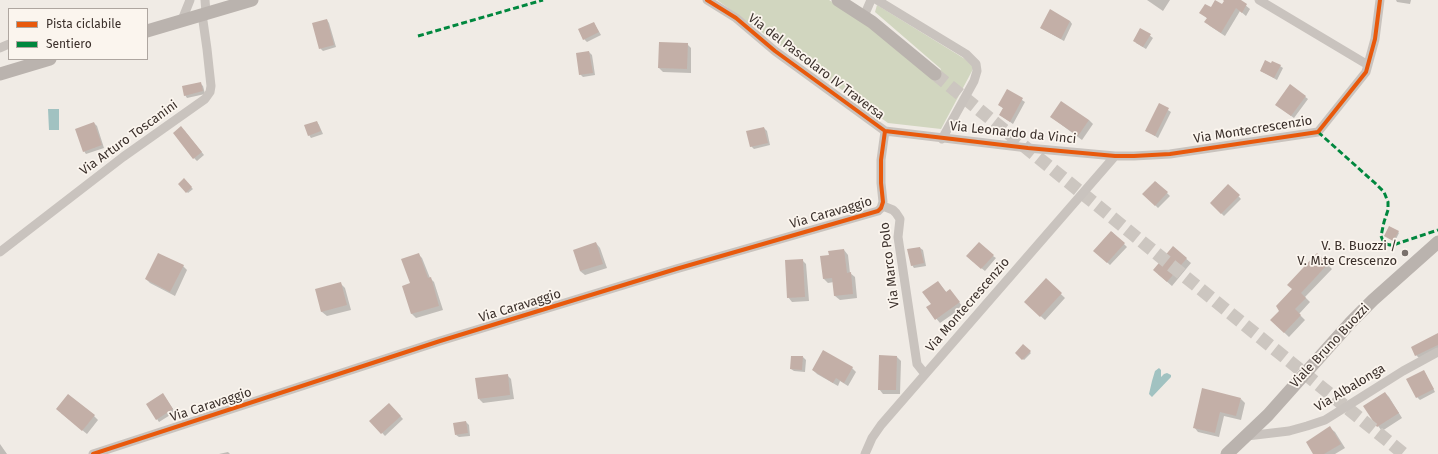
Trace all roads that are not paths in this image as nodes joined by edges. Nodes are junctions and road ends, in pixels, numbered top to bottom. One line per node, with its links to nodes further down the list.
1 (190, 0): 12 (street)
2 (205, 0): 10 (street, Via Arturo Toscanini)
3 (252, 0): 10 (main road)
4 (707, 0): 18 (street, Via del Pascolaro IV Traversa)
5 (838, 0): 11 (main road)
6 (871, 0): 11 (street)
7 (877, 0): 19 (street, Via Leonardo da Vinci)
8 (1258, 0): 15 (street)
9 (1380, 0): 15 (street, Via Montecrescenzio)
10 (204, 14): 12 (main road); 23 (street, Via Arturo Toscanini)
11 (864, 16): 17 (main road)
12 (182, 20): 13 (main road)
13 (148, 30)
14 (47, 60): 16 (main road)
15 (1368, 64): 20 (street, Via Montecrescenzio)
16 (0, 74)
17 (935, 74)
18 (885, 131): 19 (street, Via del Pascolaro IV Traversa); 21 (street, Via Caravaggio)
19 (942, 139): 20 (street, Via Leonardo da Vinci)
20 (1115, 156): 25 (street, Via Montecrescenzio)
21 (882, 206): 25 (street, Via Marco Polo); 27 (street, Via Caravaggio)
22 (1438, 242): 26 (main road, Viale Bruno Buozzi)
23 (0, 252)
24 (1438, 352): 26 (street, Via Albalonga)
25 (925, 374): 28 (street, Via Montecrescenzio)
26 (1247, 436): 29 (main road, Viale Bruno Buozzi)
27 (93, 454)
28 (865, 454)
29 (1227, 454)

